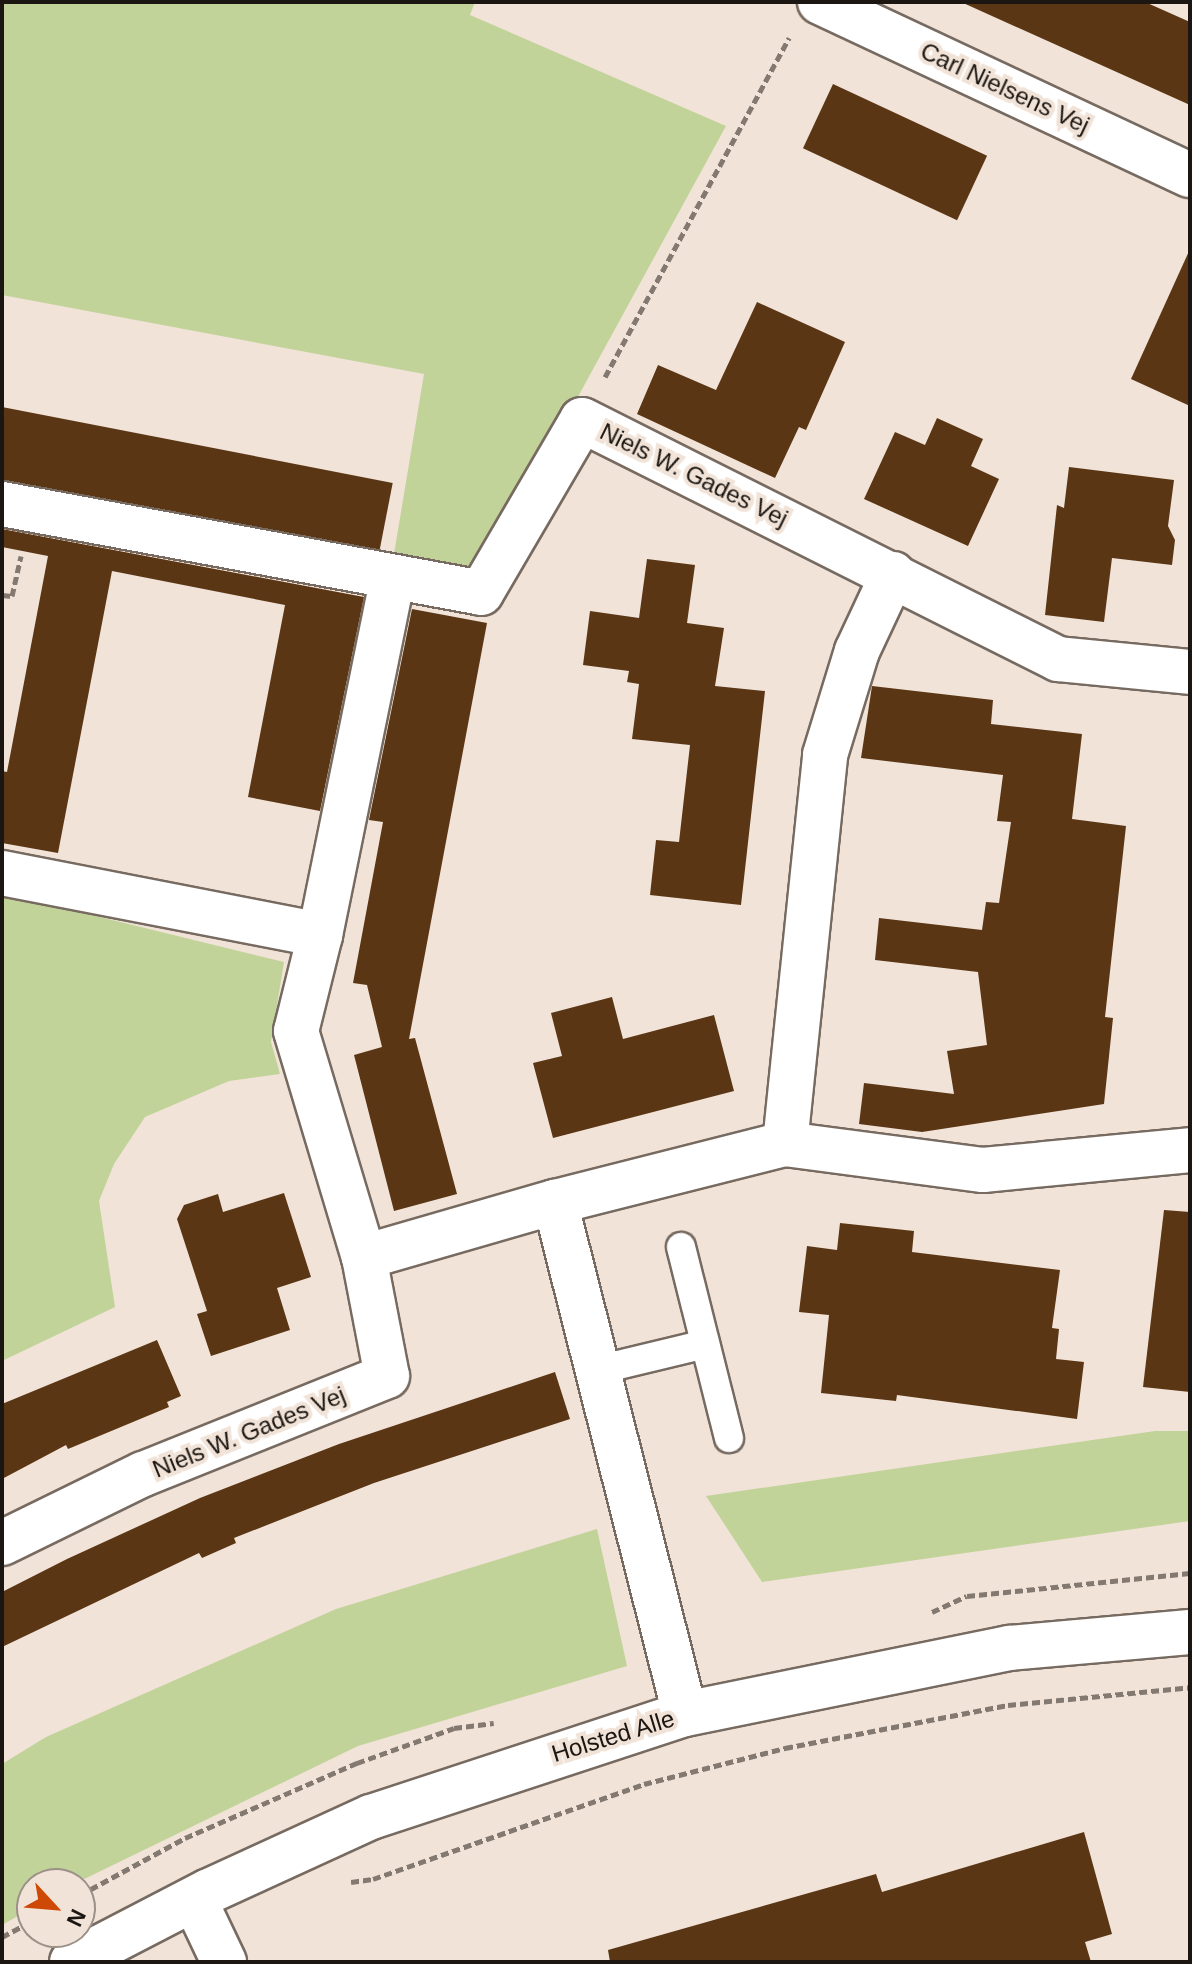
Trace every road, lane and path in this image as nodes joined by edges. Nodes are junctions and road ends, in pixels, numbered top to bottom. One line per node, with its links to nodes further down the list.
1 (806, 16): 2 (street, Carl Nielsens Vej); 3 (path)
2 (1190, 175)
3 (582, 420): 5 (street, Niels W. Gades Vej); 6 (street, Niels W. Gades Vej)
4 (2, 504): 6 (street, Niels W. Gades Vej)
5 (893, 574): 7 (street, Niels W. Gades Vej); 10 (street)
6 (393, 577): 9 (street, Niels W. Gades Vej)
7 (1190, 672)
8 (2, 873): 9 (street)
9 (320, 935): 14 (street, Niels W. Gades Vej)
10 (785, 1144): 11 (street); 12 (street)
11 (1190, 1150)
12 (555, 1202): 14 (street); 16 (street)
13 (681, 1247): 15 (lane)
14 (364, 1257): 18 (street, Niels W. Gades Vej)
15 (705, 1344): 16 (lane); 17 (lane)
16 (597, 1370): 21 (street)
17 (729, 1438)
18 (2, 1543)
19 (1190, 1632): 21 (street, Holsted Alle)
20 (1190, 1687): 22 (path)
21 (685, 1714): 23 (street, Holsted Alle)
22 (340, 1883)
23 (194, 1899): 24 (street, Holsted Alle); 25 (street)
24 (72, 1962)
25 (224, 1962)

